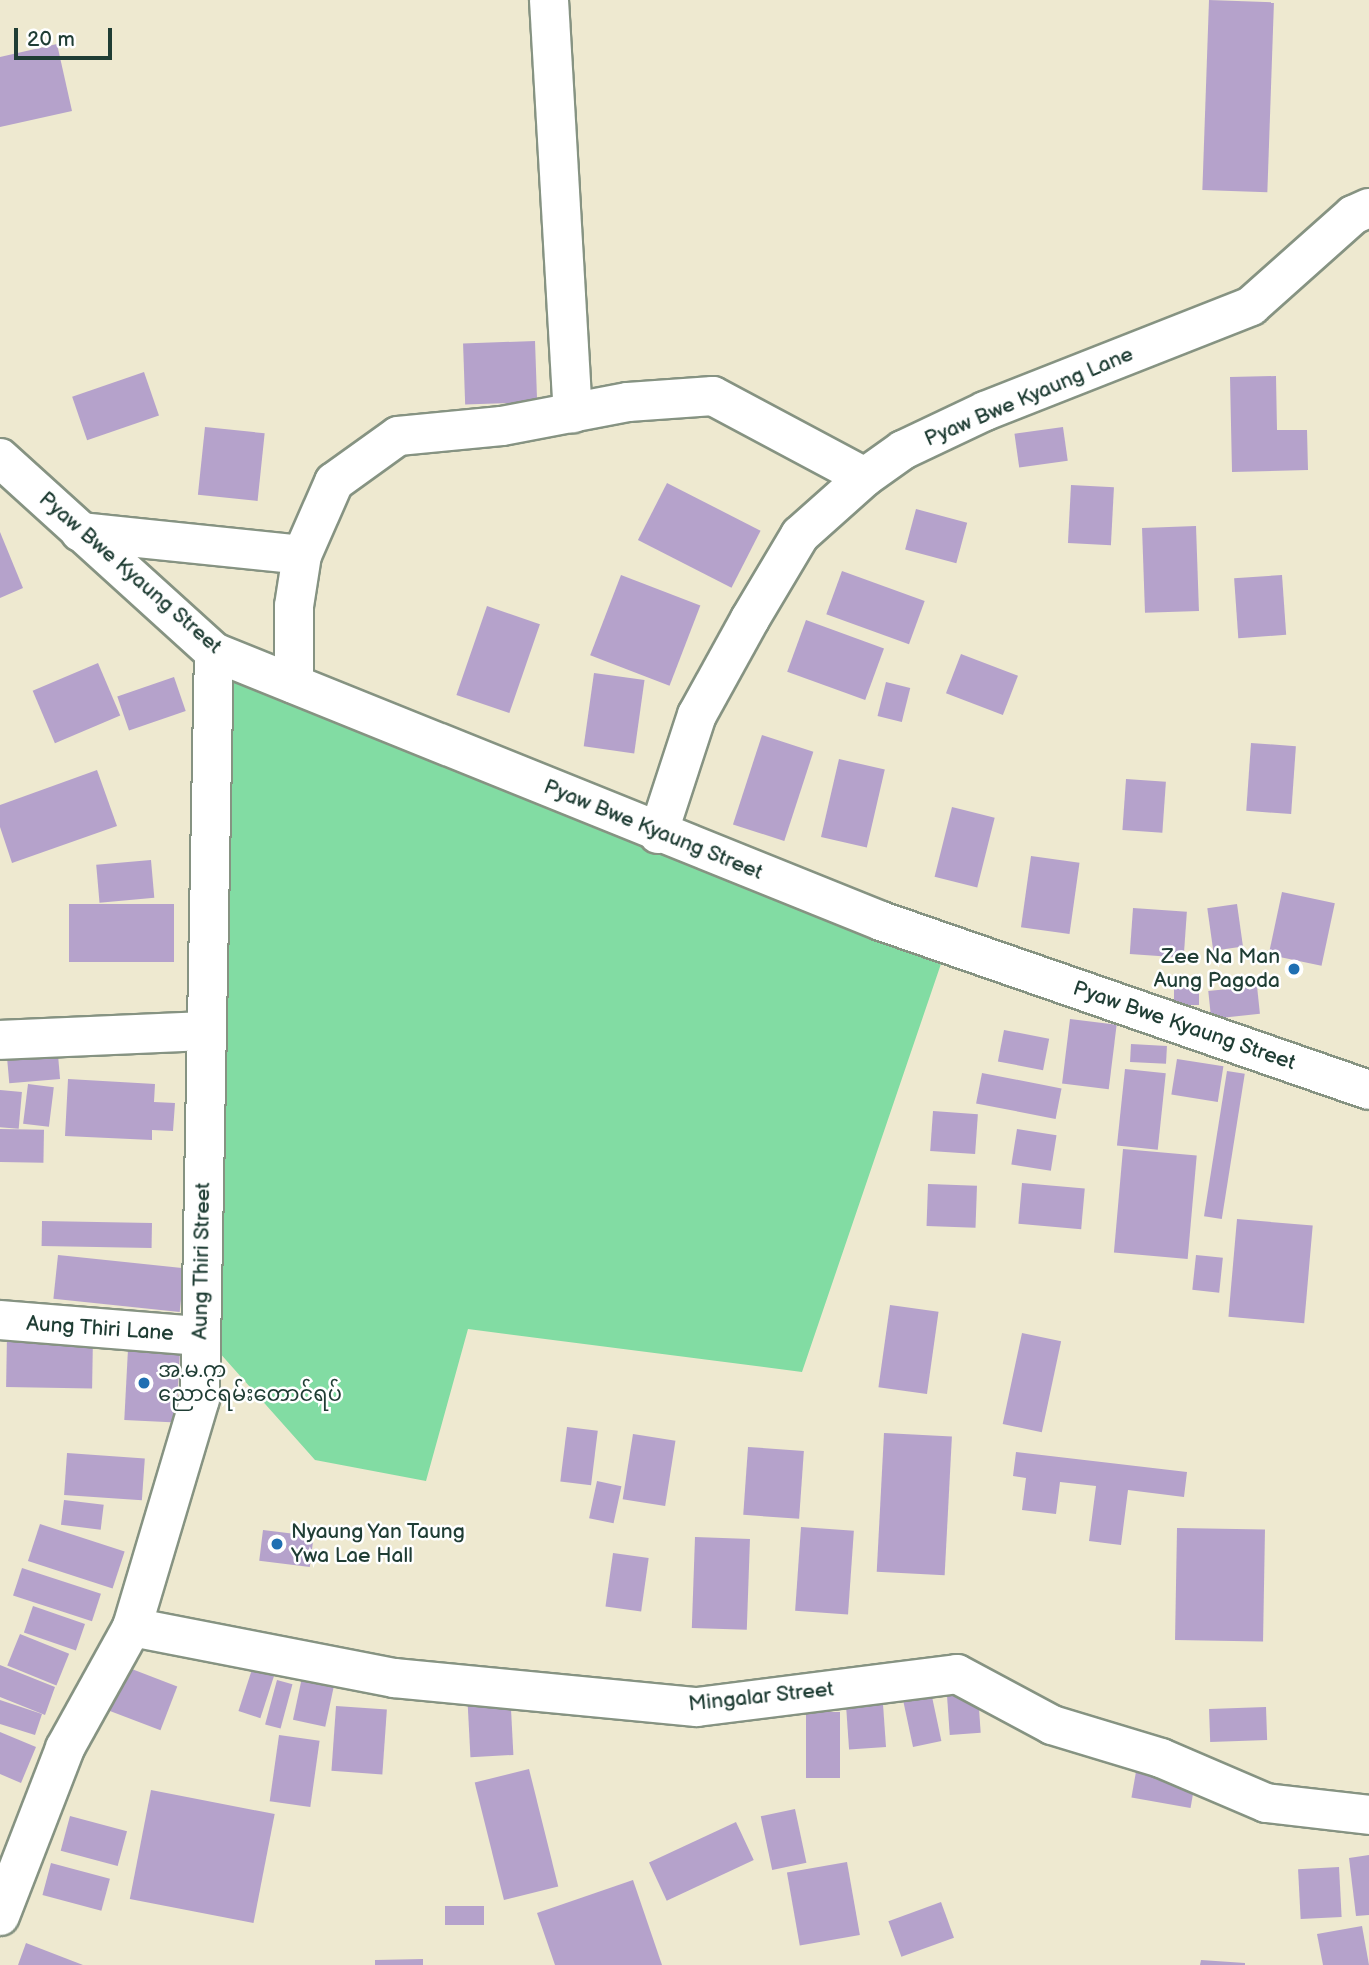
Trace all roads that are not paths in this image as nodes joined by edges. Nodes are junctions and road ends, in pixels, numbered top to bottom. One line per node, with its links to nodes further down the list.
1 (549, 0): 3 (street)
2 (1369, 208): 5 (street, Pyaw Bwe Kyaung Lane)
3 (573, 413): 5 (street); 7 (street)
4 (0, 458): 6 (street, Pyaw Bwe Kyaung Street)
5 (865, 477): 10 (street, Pyaw Bwe Kyaung Lane)
6 (80, 532): 7 (street); 8 (street, Pyaw Bwe Kyaung Street)
7 (302, 555): 9 (street)
8 (214, 652): 9 (street, Pyaw Bwe Kyaung Street); 11 (street, Aung Thiri Street)
9 (294, 684): 10 (street, Pyaw Bwe Kyaung Street)
10 (658, 834): 13 (street, Pyaw Bwe Kyaung Street)
11 (204, 1031): 12 (street); 15 (street, Aung Thiri Street)
12 (0, 1040)
13 (1369, 1090)
14 (0, 1320): 15 (street, Aung Thiri Lane)
15 (200, 1336): 16 (street, Aung Thiri Street)
16 (132, 1626): 17 (street, Mingalar Street); 18 (street, Aung Thiri Street)
17 (1369, 1815)
18 (0, 1916)

